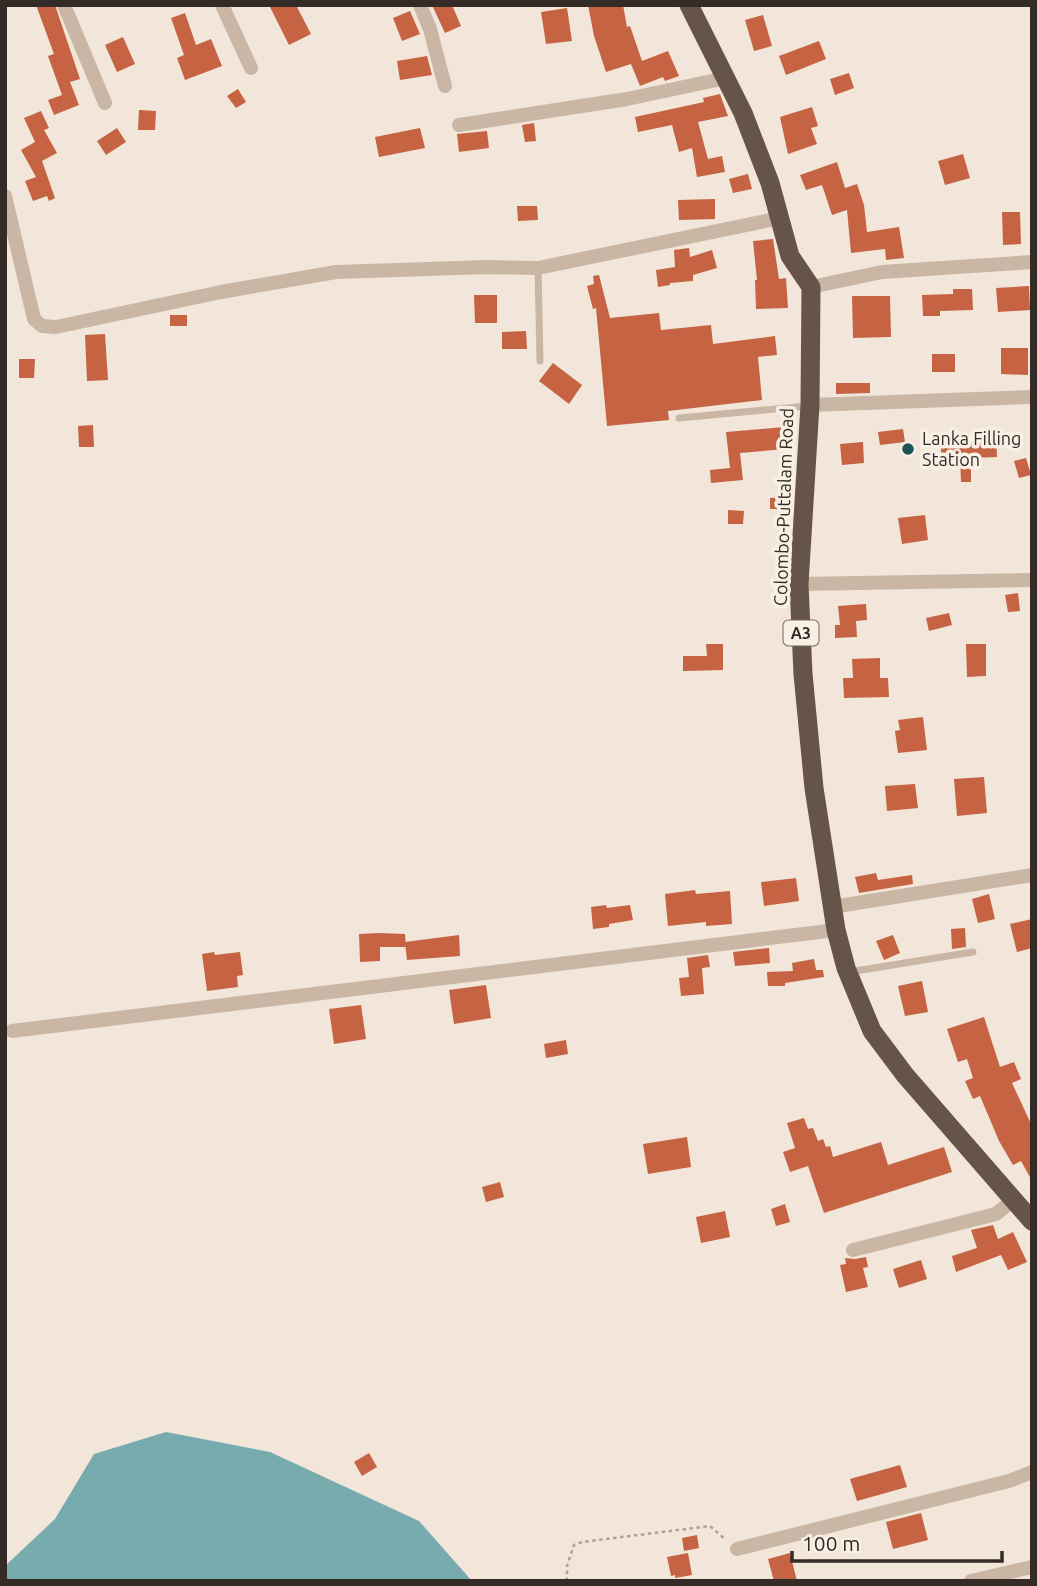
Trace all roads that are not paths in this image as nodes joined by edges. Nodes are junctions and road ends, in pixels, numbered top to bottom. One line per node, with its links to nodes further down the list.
1 (64, 5): 8 (street)
2 (222, 5): 5 (street)
3 (420, 5): 7 (street)
4 (689, 5): 6 (highway)
5 (251, 68)
6 (726, 78): 9 (street); 11 (highway)
7 (444, 86)
8 (105, 103)
9 (459, 125)
10 (5, 196): 13 (street)
11 (780, 218): 13 (street); 14 (highway)
12 (1032, 261): 14 (street)
13 (538, 268): 15 (lane)
14 (811, 287): 17 (highway, Colombo-Puttalam Road / A3)
15 (540, 362)
16 (1032, 397): 17 (street)
17 (810, 405): 18 (lane); 20 (highway, Colombo-Puttalam Road / A3)
18 (679, 418)
19 (1032, 580): 20 (street)
20 (799, 584): 22 (highway, Colombo-Puttalam Road / A3)
21 (1032, 875): 22 (street)
22 (832, 908): 23 (highway, Colombo-Puttalam Road / A3)
23 (836, 930): 25 (highway, Colombo-Puttalam Road / A3); 26 (street)
24 (973, 952): 25 (lane)
25 (848, 972): 27 (highway, Colombo-Puttalam Road / A3)
26 (12, 1031)
27 (1013, 1200): 28 (highway, Colombo-Puttalam Road / A3); 29 (street)
28 (1032, 1222)
29 (853, 1250)
30 (1032, 1472): 31 (street)
31 (737, 1549)
32 (1032, 1567): 33 (street)
33 (971, 1581)

